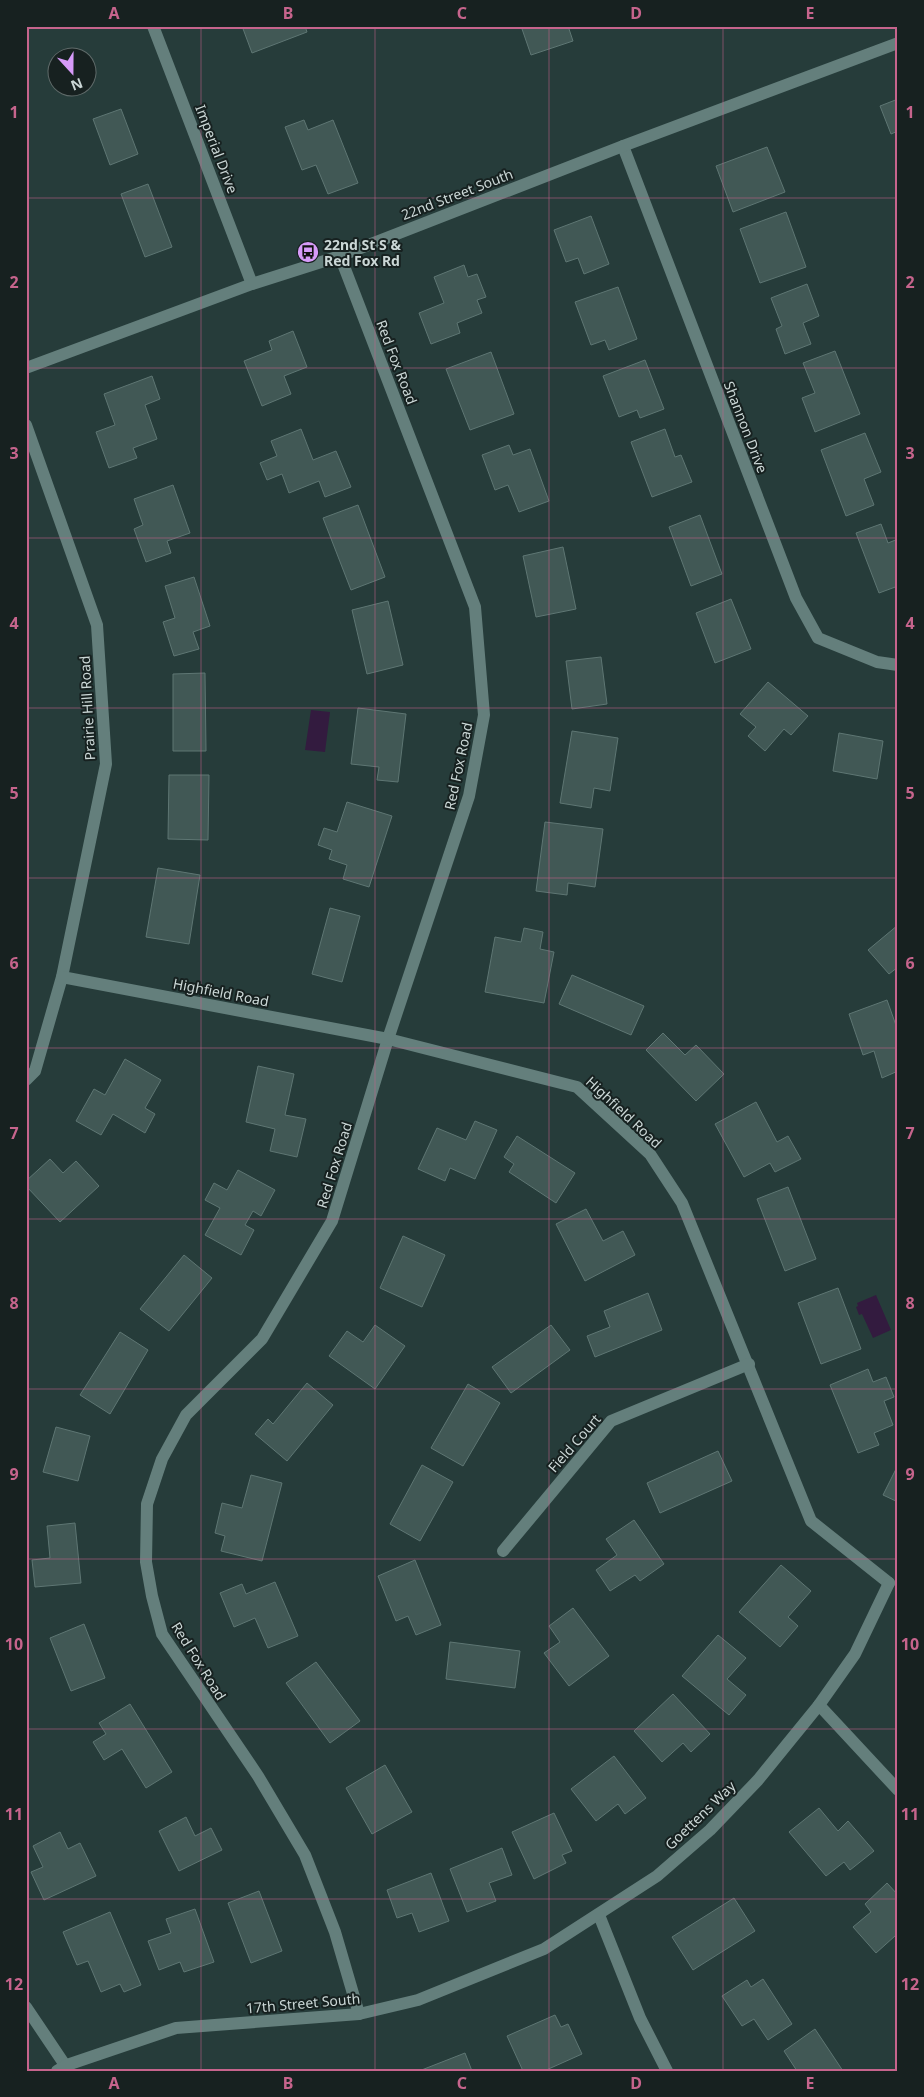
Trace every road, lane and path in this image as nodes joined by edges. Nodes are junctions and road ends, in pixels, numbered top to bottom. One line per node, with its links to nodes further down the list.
1 (153, 26): 5 (street, Imperial Drive)
2 (898, 43): 3 (street, 22nd Street South)
3 (623, 146): 4 (street, 22nd Street South); 8 (street, Shannon Drive)
4 (340, 256): 5 (street, 22nd Street South); 10 (street, Red Fox Road)
5 (252, 284): 6 (street, 22nd Street South)
6 (26, 368)
7 (26, 425): 9 (street, Prairie Hill Road)
8 (898, 665)
9 (62, 977): 10 (street, Highfield Road); 11 (street, Prairie Hill Road)
10 (388, 1038): 12 (street, Highfield Road); 19 (street, Red Fox Road)
11 (26, 1080)
12 (748, 1364): 13 (street, Field Court); 14 (street, Highfield Road)
13 (503, 1551)
14 (893, 1584): 15 (street, Goettens Way)
15 (819, 1705): 16 (street); 17 (street, Goettens Way)
16 (898, 1790)
17 (599, 1914): 19 (street, 17th Street South); 21 (street)
18 (26, 2007): 20 (street)
19 (359, 2014): 20 (street, 17th Street South)
20 (64, 2069)
21 (667, 2071)

